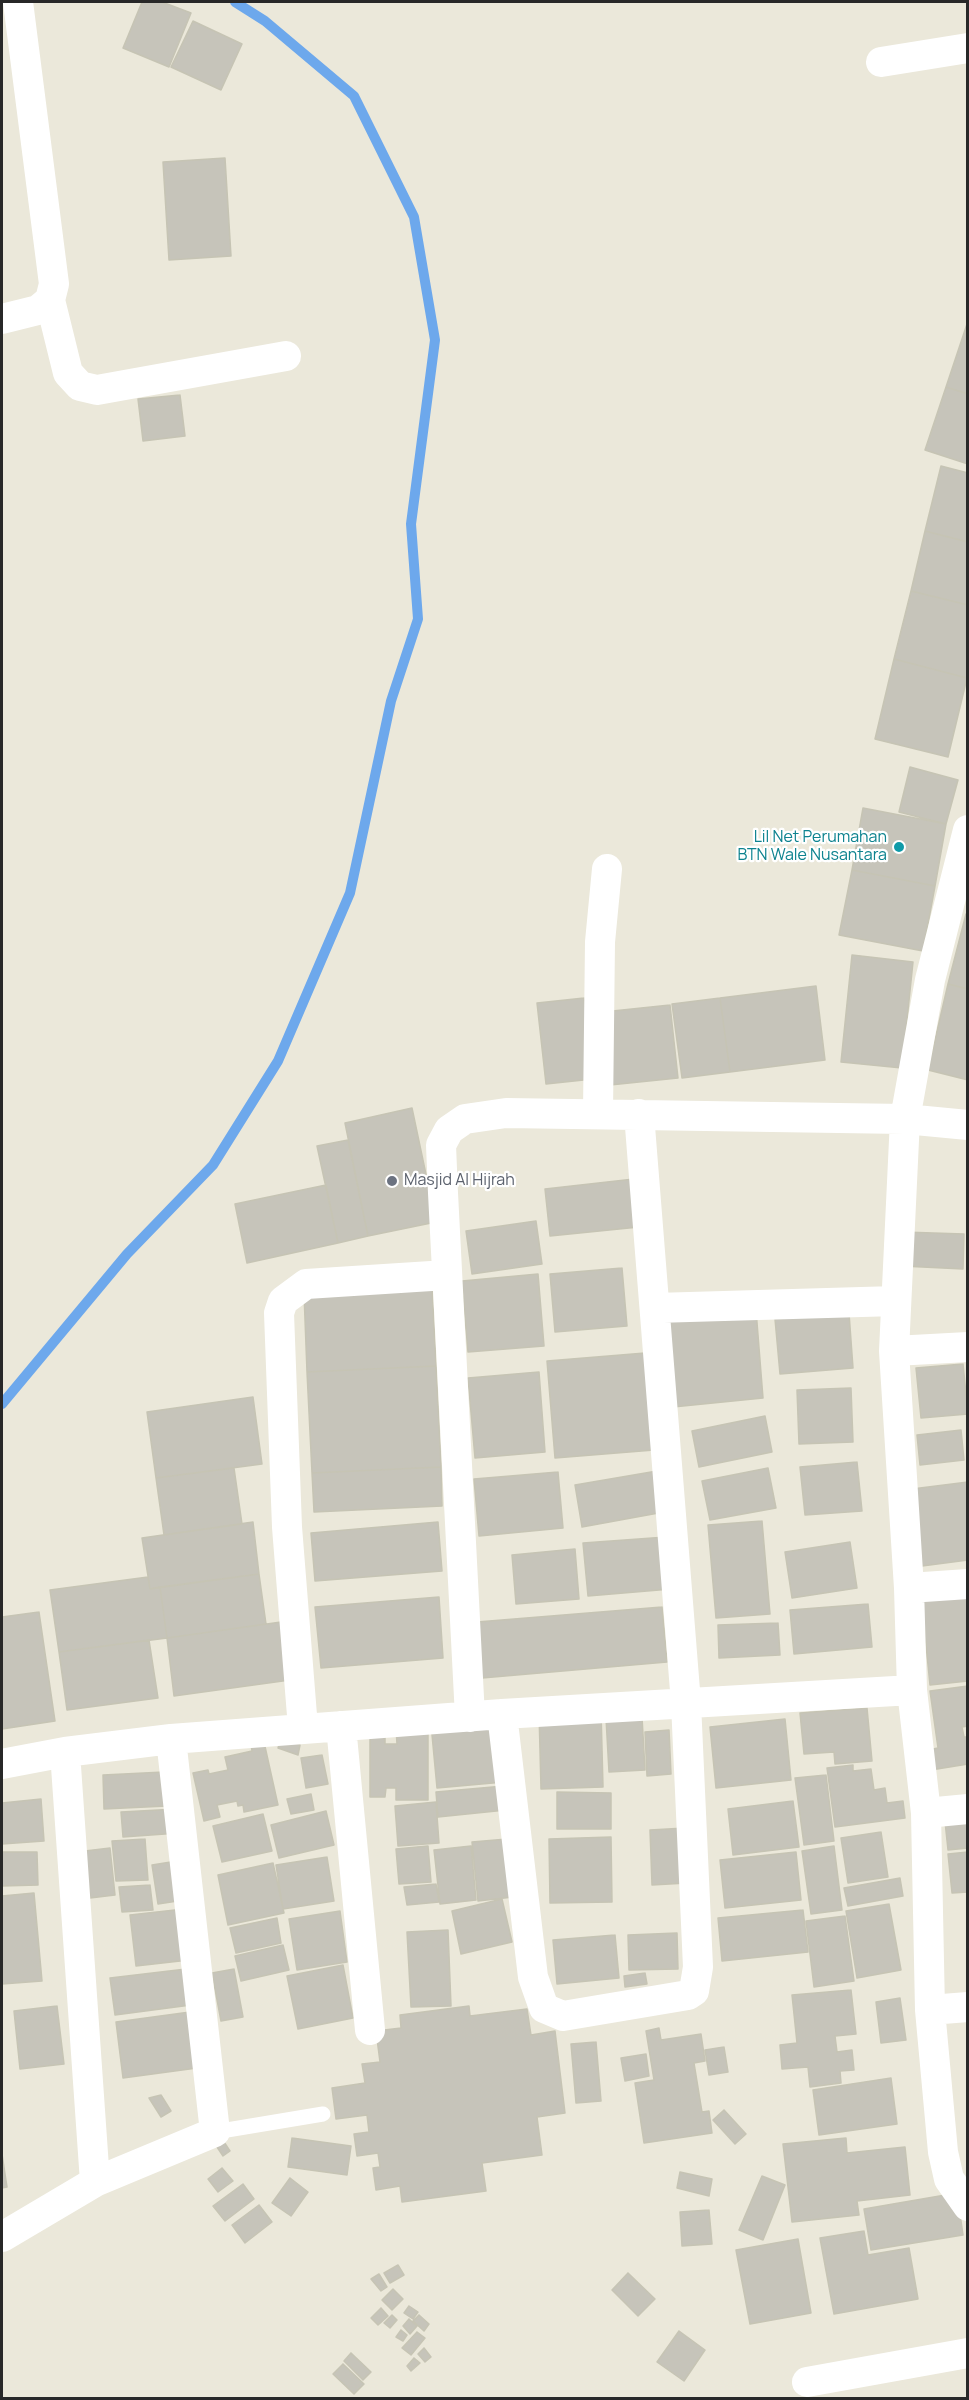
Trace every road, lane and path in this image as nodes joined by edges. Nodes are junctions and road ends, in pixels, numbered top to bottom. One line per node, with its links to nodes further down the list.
1 (18, 2): 4 (street)
2 (968, 48): 3 (street)
3 (881, 62)
4 (50, 300): 5 (street); 6 (street)
5 (2, 319)
6 (286, 356)
7 (968, 830): 11 (street)
8 (607, 869): 9 (street)
9 (598, 1112): 10 (street); 13 (street)
10 (639, 1114): 11 (street); 15 (street)
11 (905, 1119): 12 (street); 14 (street)
12 (968, 1125)
13 (447, 1275): 23 (street); 25 (street)
14 (896, 1301): 15 (street); 17 (street)
15 (655, 1308): 21 (street)
16 (968, 1347): 17 (street)
17 (894, 1351): 19 (street)
18 (968, 1584): 19 (street)
19 (909, 1588): 20 (street)
20 (912, 1690): 21 (street); 30 (street)
21 (686, 1703): 22 (street); 22 (street)
22 (502, 1714): 23 (street)
23 (470, 1717): 24 (street)
24 (341, 1726): 25 (street); 33 (street)
25 (303, 1728): 26 (street)
26 (171, 1739): 27 (street); 35 (street)
27 (65, 1752): 28 (street); 36 (street)
28 (2, 1764)
29 (968, 1809): 30 (street)
30 (926, 1813): 32 (street)
31 (968, 2007): 32 (street)
32 (930, 2010): 37 (street)
33 (370, 2030)
34 (324, 2114): 35 (lane)
35 (215, 2132): 36 (street)
36 (95, 2182): 38 (street)
37 (968, 2206)
38 (2, 2236)
39 (968, 2353): 40 (street)
40 (807, 2382)

